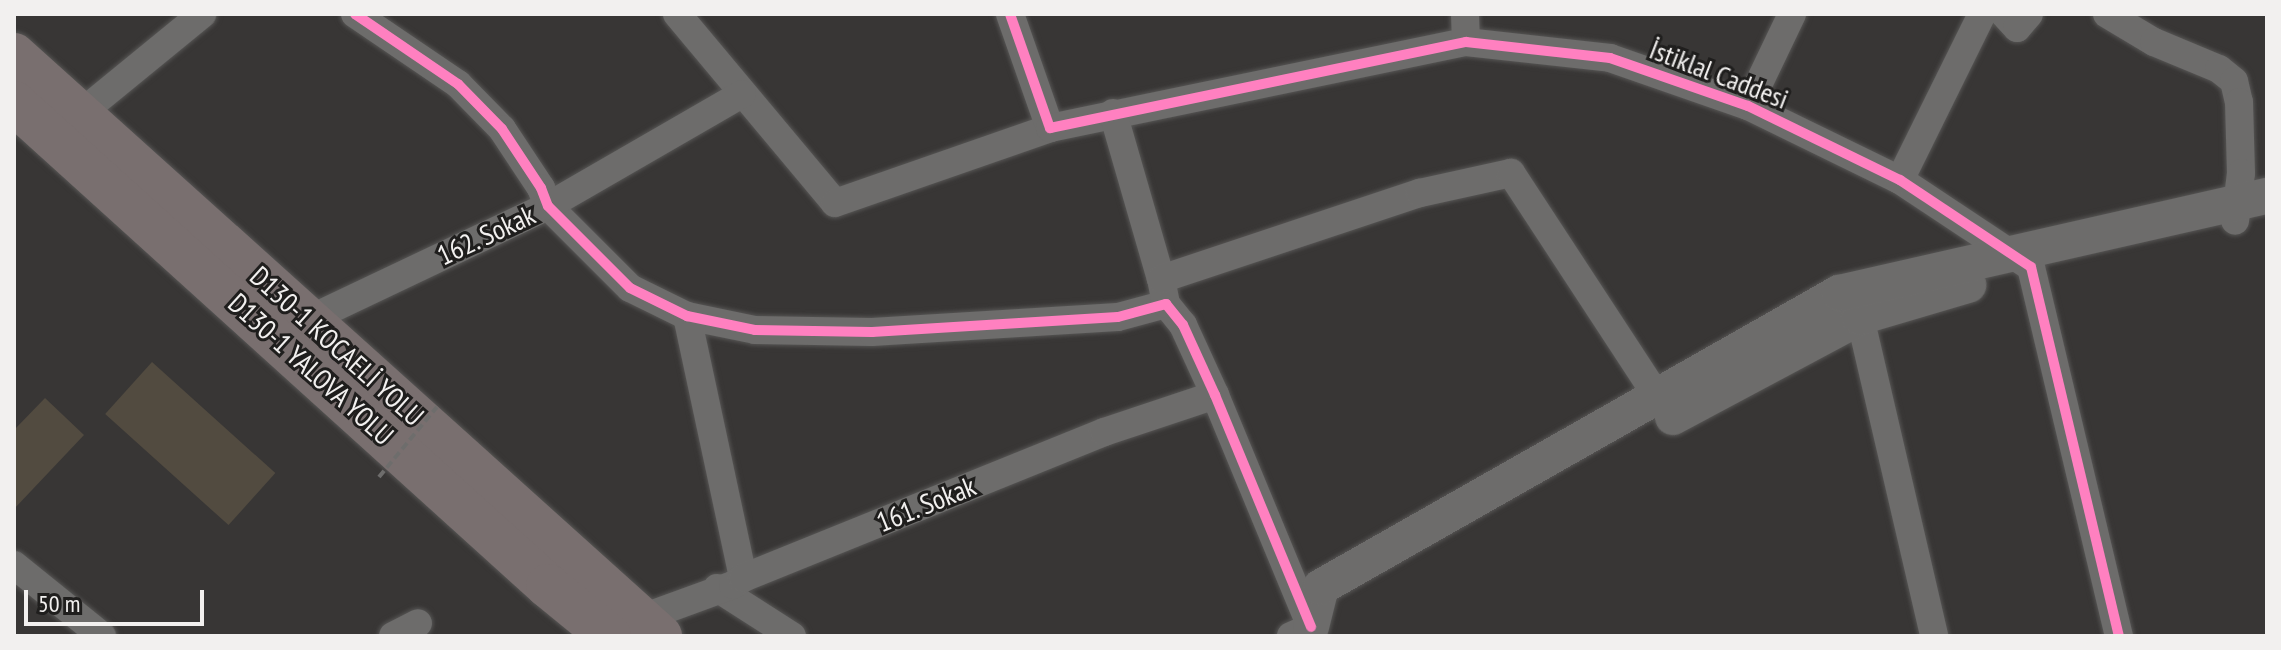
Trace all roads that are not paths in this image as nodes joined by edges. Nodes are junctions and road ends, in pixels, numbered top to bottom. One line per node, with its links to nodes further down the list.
1 (202, 14): 17 (street)
2 (355, 14): 20 (street)
3 (677, 14): 13 (street)
4 (1010, 14): 18 (street)
5 (1465, 14): 11 (street)
6 (1792, 14): 15 (street)
7 (1982, 14): 19 (street)
8 (2004, 14): 9 (street)
9 (2029, 14)
10 (2107, 14): 21 (street)
11 (1466, 42): 15 (street, İstiklal Caddesi); 16 (street, İstiklal Caddesi)
12 (14, 55): 17 (highway, D130-1 KOCAELİ YOLU)
13 (742, 94): 18 (street, İstiklal Caddesi); 20 (street, 162. Sokak)
14 (14, 103): 33 (highway, D130-1 YALOVA YOLU)
15 (1748, 106): 19 (street, İstiklal Caddesi)
16 (1113, 113): 18 (street, İstiklal Caddesi); 23 (street)
17 (80, 114): 26 (highway, D130-1 KOCAELİ YOLU)
18 (1050, 128)
19 (1900, 180): 22 (street, İstiklal Caddesi)
20 (548, 206): 25 (street); 26 (street, 162. Sokak)
21 (2252, 209): 22 (street)
22 (2022, 260): 24 (street); 38 (street)
23 (1163, 292): 25 (street); 27 (street); 28 (street)
24 (1850, 305): 28 (street); 37 (street)
25 (687, 316): 30 (street)
26 (308, 320): 33 (highway, D130-1 KOCAELİ YOLU)
27 (1215, 395): 30 (street, 161. Sokak); 32 (street)
28 (1665, 408): 32 (street)
29 (14, 565): 34 (street)
30 (730, 583): 33 (street, 161. Sokak); 36 (street)
31 (418, 623): 35 (street)
32 (1301, 631)
33 (637, 632)
34 (102, 636)
35 (393, 636)
36 (792, 636)
37 (1934, 636)
38 (2119, 636)

